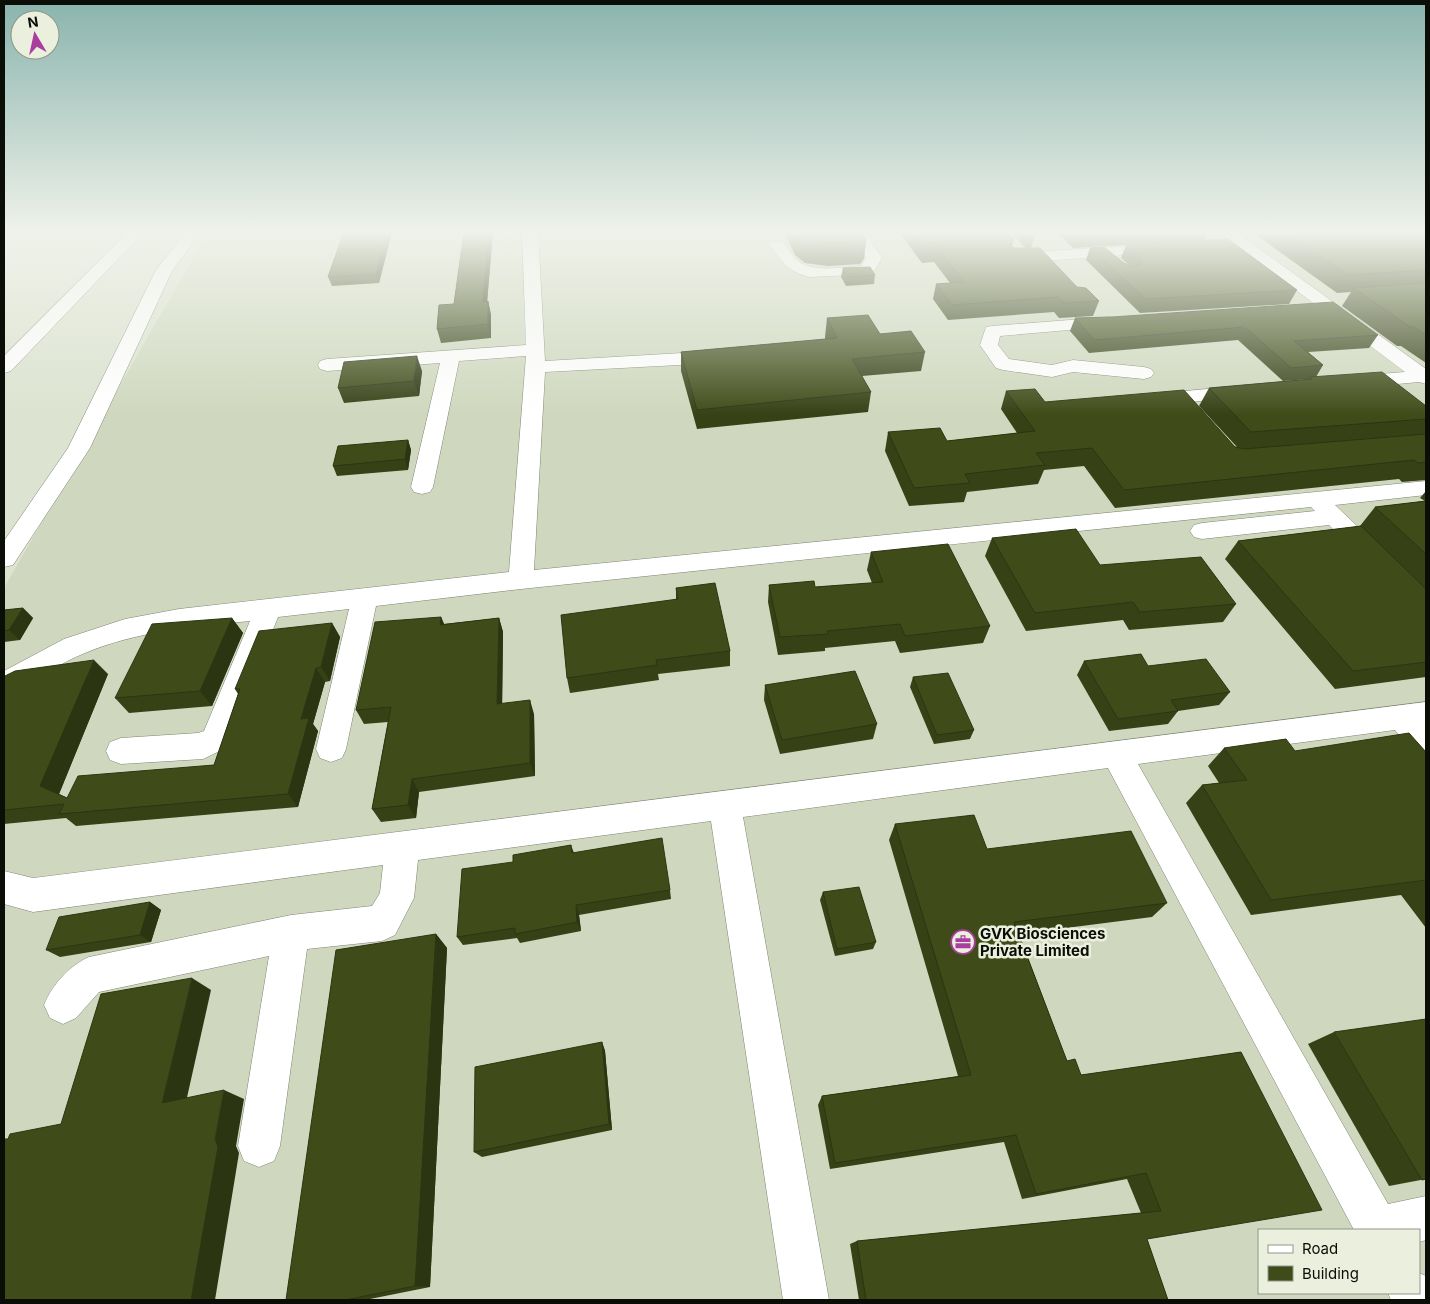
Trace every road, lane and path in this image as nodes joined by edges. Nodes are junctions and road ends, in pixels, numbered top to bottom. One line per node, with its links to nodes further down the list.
1 (78, 293): 12 (street)
2 (153, 293): 25 (street)
3 (533, 293): 10 (street)
4 (1317, 293): 5 (street)
5 (1331, 302): 6 (street); 14 (street)
6 (1299, 310)
7 (1125, 321): 13 (street)
8 (736, 355): 10 (street)
9 (451, 356): 10 (street); 11 (street); 20 (street)
10 (536, 359): 26 (street)
11 (327, 365)
12 (4, 367)
13 (1144, 373)
14 (1425, 377): 15 (street)
15 (1335, 384)
16 (1256, 391): 17 (street)
17 (1178, 398): 18 (street); 19 (street)
18 (1132, 402)
19 (1196, 418)
20 (422, 487)
21 (1426, 488): 22 (street)
22 (1316, 499): 23 (street); 26 (street)
23 (1334, 517): 24 (street); 28 (street)
24 (1202, 530)
25 (4, 559)
26 (521, 580): 27 (street)
27 (365, 598): 29 (street); 33 (street)
28 (1426, 607)
29 (268, 609): 30 (street); 34 (street)
30 (4, 684)
31 (1414, 715): 32 (street); 35 (street)
32 (1426, 746)
33 (331, 749)
34 (121, 750)
35 (1116, 754): 36 (street); 43 (street)
36 (725, 806): 37 (street); 44 (street)
37 (402, 848): 38 (street); 39 (street)
38 (4, 888)
39 (291, 933): 40 (street); 41 (street)
40 (62, 1005)
41 (259, 1146)
42 (1426, 1218): 43 (street)
43 (1378, 1229)
44 (806, 1300)

